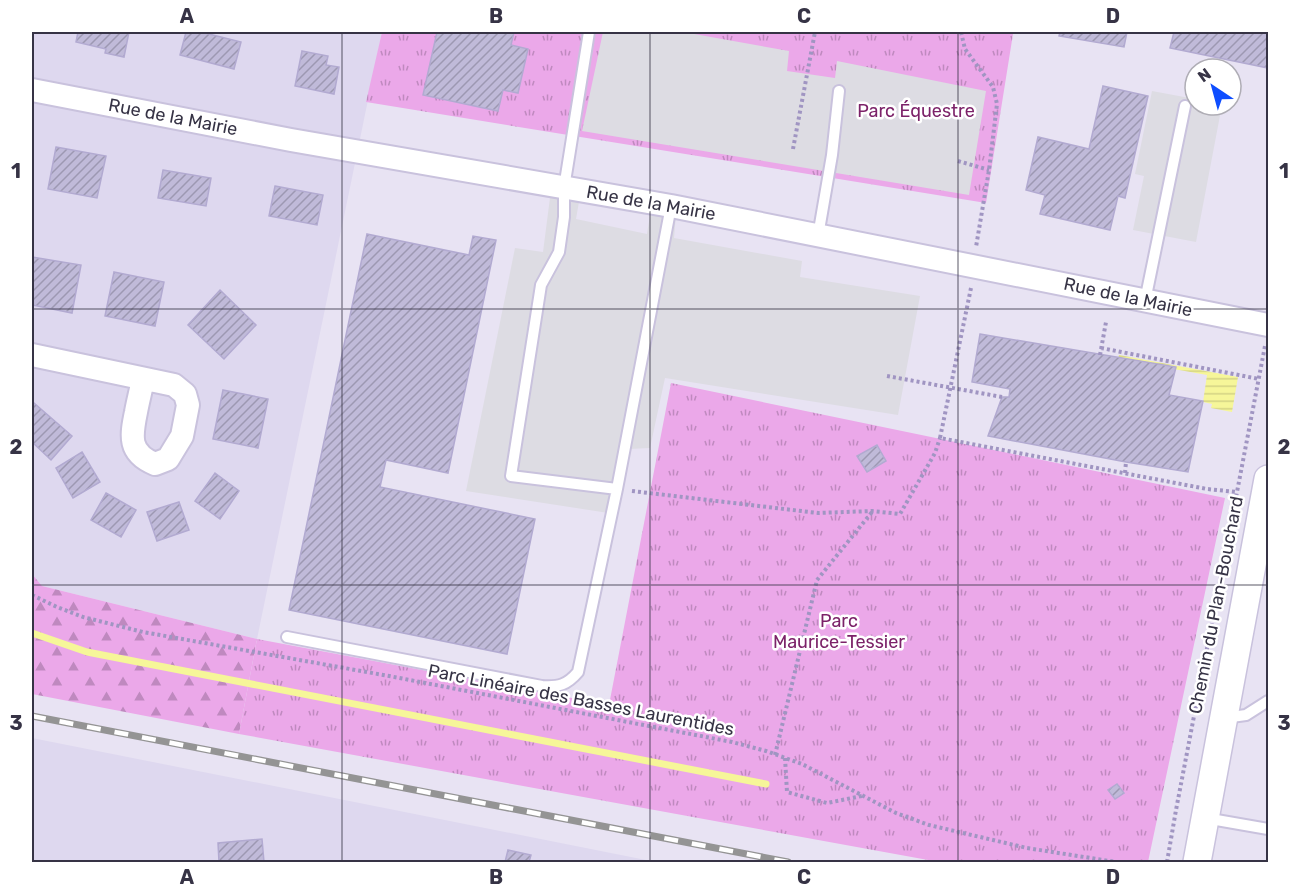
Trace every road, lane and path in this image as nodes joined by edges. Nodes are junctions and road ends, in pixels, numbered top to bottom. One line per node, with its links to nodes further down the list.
1 (589, 32): 10 (lane)
2 (815, 32): 7 (path)
3 (961, 32): 9 (path)
4 (32, 90): 10 (street, Rue de la Mairie)
5 (839, 91): 12 (lane)
6 (1183, 116): 15 (lane)
7 (793, 149)
8 (958, 161): 9 (path)
9 (988, 170): 13 (path)
10 (564, 188): 11 (street, Rue de la Mairie); 29 (lane)
11 (671, 206): 12 (street, Rue de la Mairie); 29 (lane)
12 (818, 236): 15 (street, Rue de la Mairie)
13 (975, 249)
14 (972, 284): 24 (path)
15 (1145, 301): 17 (street, Rue de la Mairie)
16 (1106, 322): 18 (path)
17 (1267, 336): 23 (path, Chemin du Plan-Bouchard)
18 (1101, 348): 20 (path); 23 (path)
19 (32, 355): 22 (street)
20 (1100, 355)
21 (887, 376): 24 (path)
22 (143, 379)
23 (1259, 379): 30 (path, Chemin du Plan-Bouchard)
24 (952, 387): 25 (path); 26 (path)
25 (1002, 397)
26 (940, 438): 28 (path); 32 (path)
27 (1126, 462): 28 (path)
28 (1125, 473): 30 (path)
29 (617, 489): 32 (path); 34 (lane)
30 (1238, 492): 43 (path, Chemin du Plan-Bouchard)
31 (1267, 492): 36 (street, Chemin du Plan-Bouchard)
32 (872, 511): 37 (path)
33 (32, 595): 37 (path, Parc Linéaire des Basses Laurentides)
34 (287, 637)
35 (1269, 701): 36 (lane)
36 (1224, 718): 40 (street, Chemin du Plan-Bouchard)
37 (775, 754): 38 (path, Parc Linéaire des Basses Laurentides)
38 (785, 758): 39 (path, Parc Linéaire des Basses Laurentides); 39 (path)
39 (862, 796): 42 (path, Parc Linéaire des Basses Laurentides)
40 (1205, 818): 41 (lane); 44 (street, Chemin du Plan-Bouchard)
41 (1269, 829)
42 (1116, 862)
43 (1167, 862)
44 (1197, 862)

